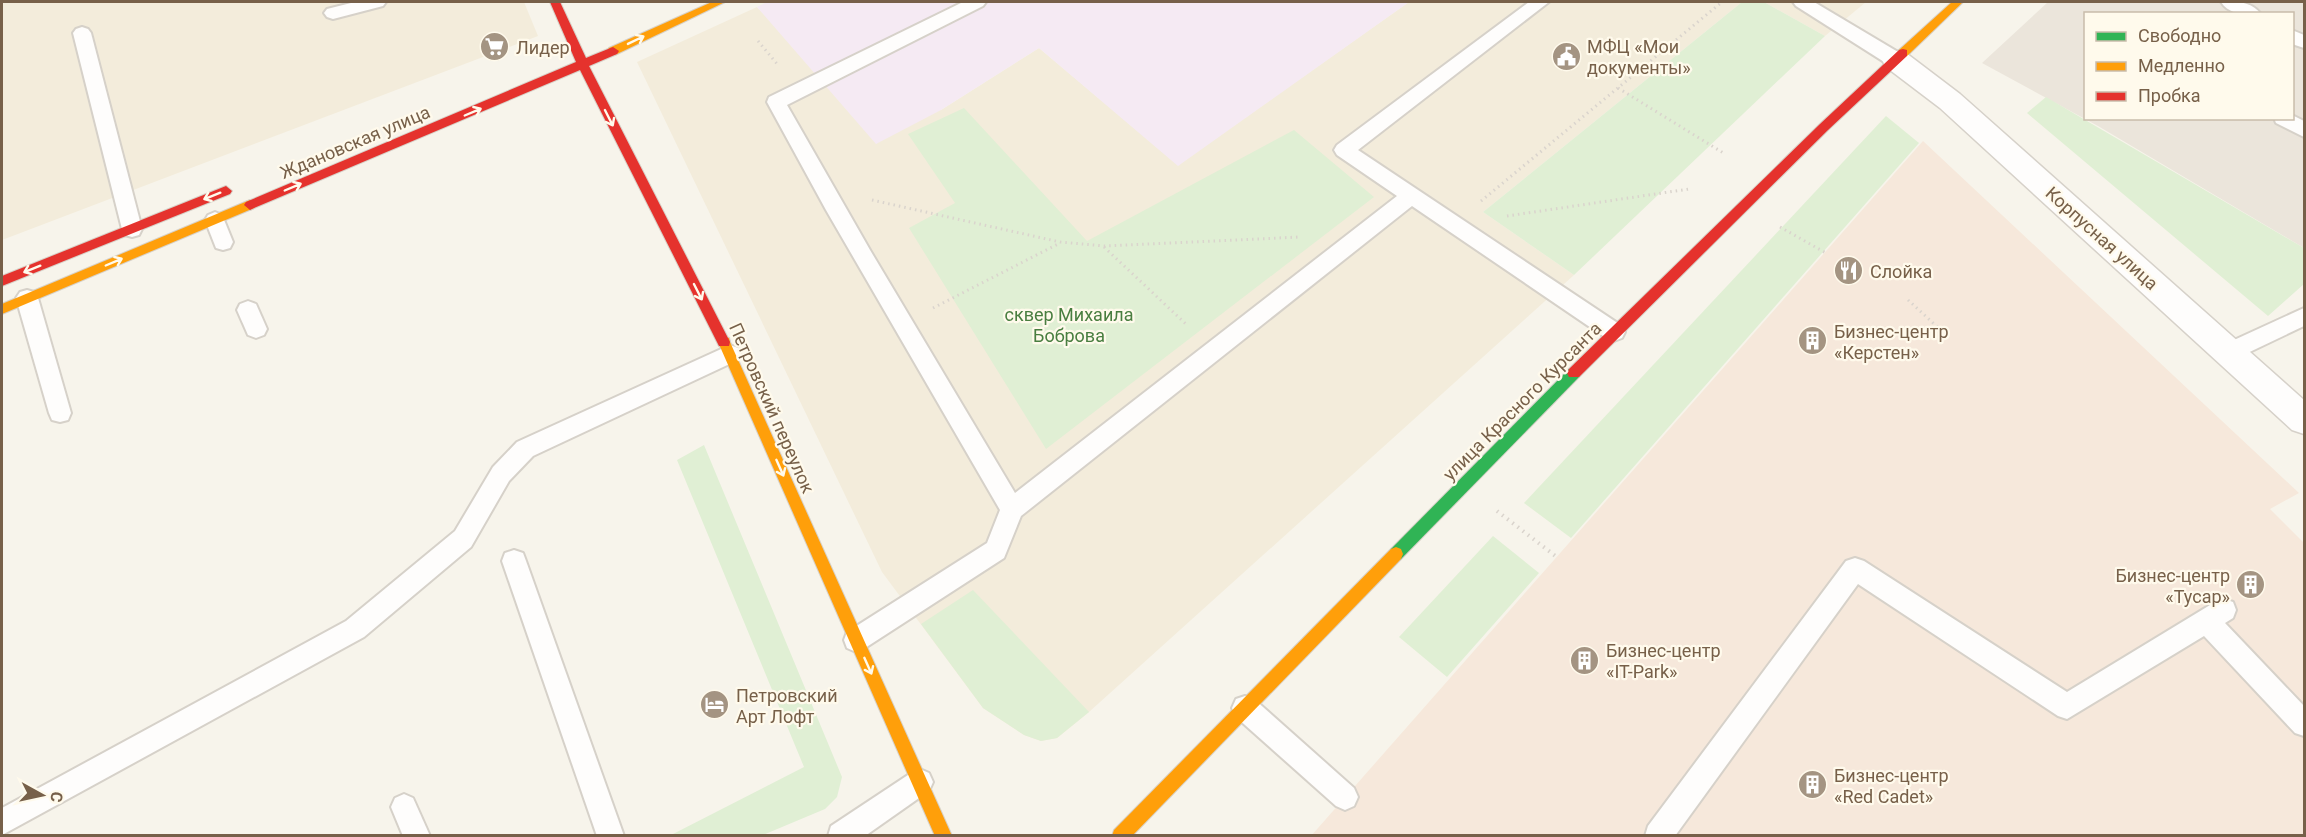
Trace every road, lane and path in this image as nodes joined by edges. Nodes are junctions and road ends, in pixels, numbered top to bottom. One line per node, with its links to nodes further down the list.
1 (377, 2): 11 (lane)
2 (555, 2): 14 (street, Петровский переулок)
3 (720, 2): 14 (street, Ждановская улица, one-way to 3)
4 (977, 2): 20 (lane)
5 (1540, 2): 22 (lane)
6 (1722, 2): 15 (path)
7 (1802, 2): 13 (lane)
8 (1958, 2): 13 (street, улица Красного Курсанта)
9 (2230, 2): 10 (lane)
10 (2248, 12)
11 (333, 13)
12 (82, 33): 26 (lane)
13 (1896, 60): 38 (street, улица Красного Курсанта); 41 (street, Корпусная улица)
14 (583, 65): 23 (street, Ждановская улица, one-way to 14); 42 (street, Петровский переулок, one-way to 42)
15 (1618, 88): 18 (path); 25 (path)
16 (2286, 120): 17 (lane)
17 (2304, 130)
18 (1725, 154)
19 (239, 186): 26 (street, one-way to 26)
20 (823, 189): 29 (path); 37 (lane)
21 (1689, 189): 25 (path)
22 (1411, 196): 25 (lane); 27 (lane)
23 (214, 220): 28 (lane); 33 (street, Ждановская улица, one-way to 23)
24 (1774, 223): 31 (path)
25 (1453, 224): 38 (lane)
26 (132, 229): 32 (street, one-way to 32)
27 (1364, 234): 30 (path); 40 (lane)
28 (223, 242)
29 (1060, 242): 30 (path); 37 (path)
30 (1104, 246): 40 (path)
31 (1826, 253)
32 (2, 282)
33 (27, 298): 35 (street, Ждановская улица); 43 (lane)
34 (1908, 300): 39 (path)
35 (2, 309)
36 (2304, 317): 41 (lane)
37 (904, 323): 45 (lane)
38 (1614, 332): 50 (street, улица Красного Курсанта)
39 (1943, 332)
40 (1215, 351): 45 (lane)
41 (2229, 352): 44 (street, Корпусная улица)
42 (730, 354): 49 (street, Петровский переулок, one-way to 49); 55 (lane)
43 (60, 413)
44 (2304, 420)
45 (1012, 509): 49 (lane)
46 (1497, 510): 47 (path)
47 (1558, 558)
48 (514, 561): 57 (lane)
49 (856, 640): 52 (street, Петровский переулок, one-way to 52)
50 (1245, 708): 53 (lane); 60 (street, улица Красного Курсанта)
51 (2304, 724): 61 (lane)
52 (920, 782): 58 (lane); 59 (street, Петровский переулок)
53 (1345, 797)
54 (404, 807): 56 (lane)
55 (2, 822)
56 (417, 836)
57 (611, 836)
58 (841, 836)
59 (944, 836)
60 (1120, 836)
61 (1658, 836)

